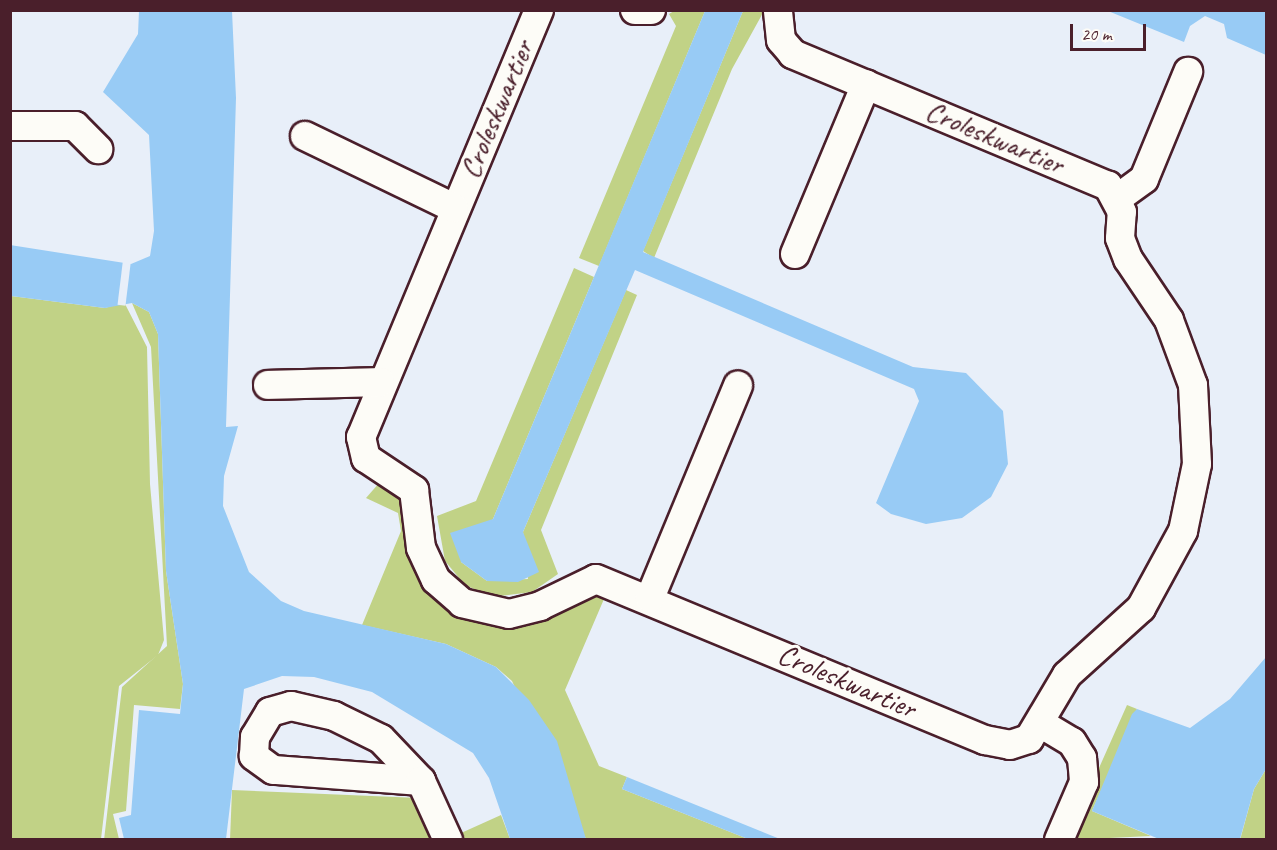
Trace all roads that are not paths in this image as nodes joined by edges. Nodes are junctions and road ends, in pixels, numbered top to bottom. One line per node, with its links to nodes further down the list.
1 (539, 10): 12 (street, Croleskwartier)
2 (635, 10): 3 (street)
3 (651, 10)
4 (778, 10): 6 (street, Croleskwartier)
5 (1188, 72): 11 (street)
6 (866, 84): 11 (street, Croleskwartier); 13 (street)
7 (10, 107): 8 (street)
8 (11, 126): 10 (street)
9 (306, 136): 12 (street, Croleskwartier)
10 (98, 149)
11 (1118, 198): 18 (street, Croleskwartier)
12 (454, 208): 14 (street, Croleskwartier)
13 (795, 254)
14 (380, 382): 15 (street); 17 (street, Croleskwartier)
15 (268, 385)
16 (738, 387): 17 (street)
17 (650, 598): 18 (street, Croleskwartier)
18 (1040, 723): 21 (street)
19 (421, 781): 19 (street); 20 (street)
20 (448, 840)
21 (1059, 840)

